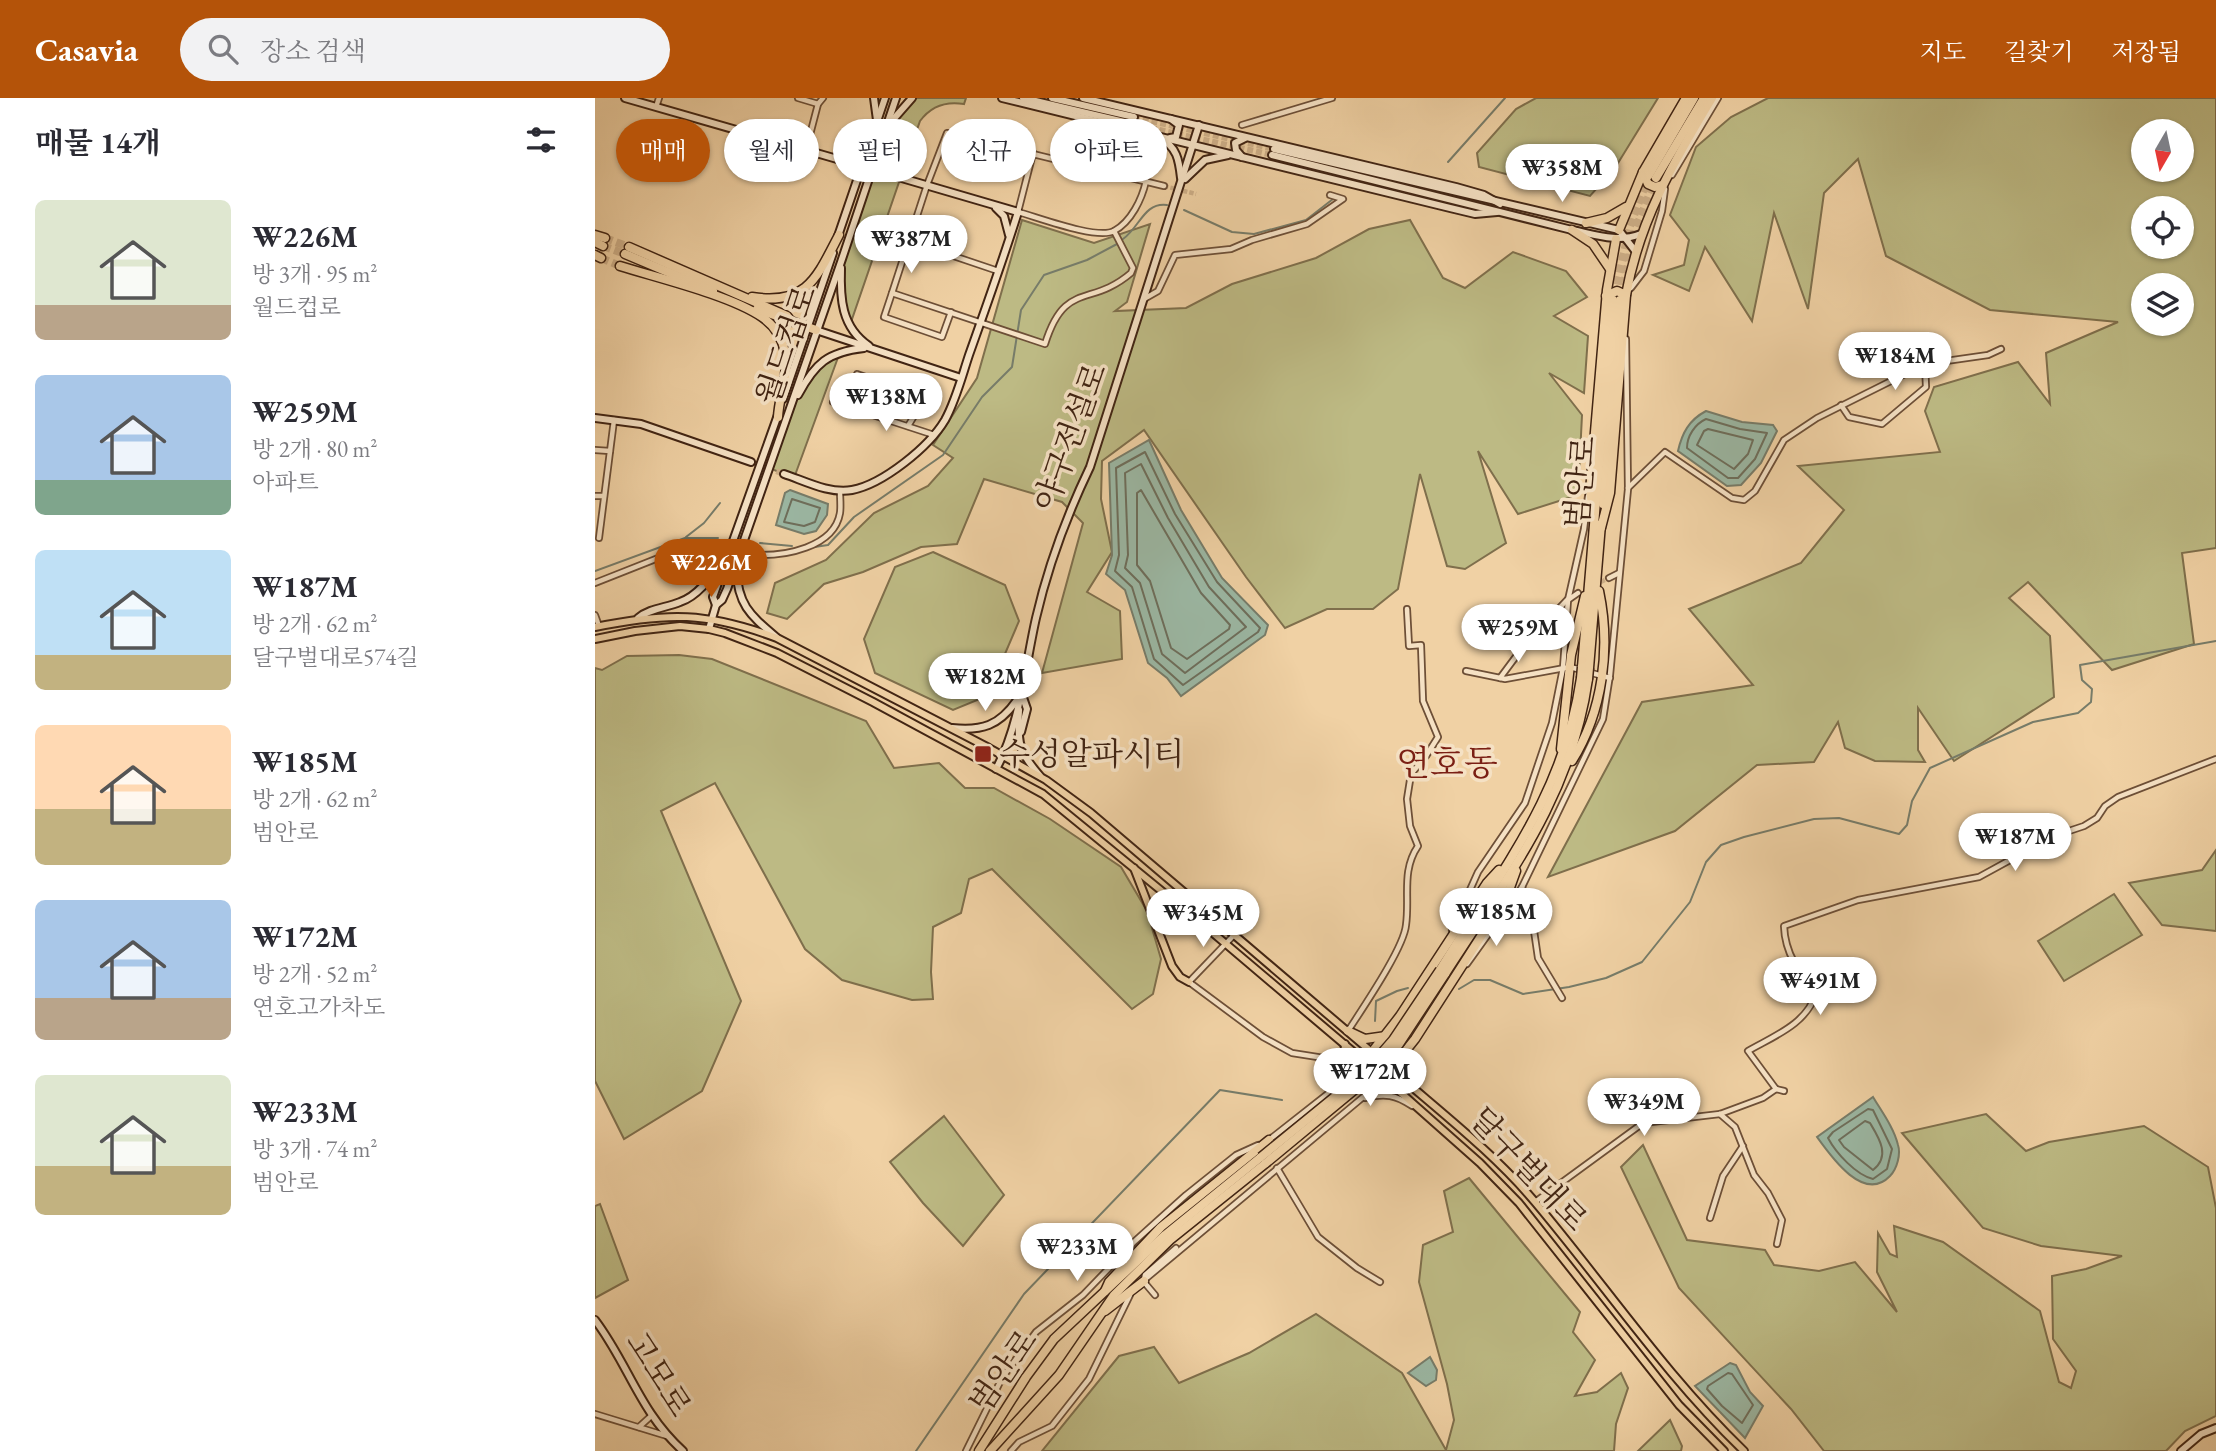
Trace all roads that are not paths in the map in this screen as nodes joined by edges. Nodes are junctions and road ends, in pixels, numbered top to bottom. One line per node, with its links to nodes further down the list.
1 (625, 98): 20 (main road)
2 (659, 98): 20 (street)
3 (797, 98): 19 (street)
4 (823, 98): 19 (street)
5 (874, 98): 23 (main road)
6 (885, 98): 24 (main road, 월드컵로)
7 (896, 98): 25 (main road, 월드컵로)
8 (912, 98): 26 (main road)
9 (1002, 98): 27 (main road)
10 (1023, 98): 11 (main road)
11 (1052, 98)
12 (1083, 98): 21 (main road)
13 (1332, 98): 29 (street)
14 (1686, 98): 38 (highway)
15 (1694, 98): 38 (highway)
16 (1704, 98): 38 (highway)
17 (1712, 98): 38 (highway)
18 (1718, 98): 96 (street)
19 (818, 104): 22 (street)
20 (656, 107): 30 (main road)
21 (1171, 118): 28 (main road); 32 (main road)
22 (814, 119)
23 (876, 119)
24 (879, 119)
25 (889, 119)
26 (893, 119)
27 (1088, 119)
28 (1199, 125): 31 (main road); 34 (main road, 야구전설로)
29 (1242, 125)
30 (724, 126)
31 (1247, 137): 37 (main road); 50 (main road)
32 (1168, 138): 34 (main road)
33 (1167, 142): 45 (main road)
34 (1194, 144): 36 (main road); 45 (main road, 야구전설로)
35 (941, 149): 46 (street)
36 (1235, 155): 37 (main road); 45 (main road)
37 (1243, 158): 53 (main road)
38 (1653, 178): 51 (highway); 57 (highway)
39 (858, 182): 59 (main road, 월드컵로)
40 (868, 182): 66 (main road, 월드컵로)
41 (916, 182): 46 (main road)
42 (1026, 182): 52 (street)
43 (1146, 182): 56 (street)
44 (1150, 182): 47 (street)
45 (1182, 184): 73 (main road, 야구전설로)
46 (927, 185): 49 (main road); 64 (street)
47 (1164, 186)
48 (1330, 195): 73 (street)
49 (992, 204): 52 (main road); 62 (main road)
50 (1500, 204): 53 (main road); 54 (main road)
51 (1628, 205): 54 (highway); 60 (highway)
52 (1018, 212): 56 (street); 62 (main road)
53 (1497, 212): 55 (main road)
54 (1586, 223): 60 (main road)
55 (1572, 230): 60 (main road); 68 (highway)
56 (1114, 231): 76 (street)
57 (1641, 234): 61 (main road); 65 (highway)
58 (595, 235): 63 (highway)
59 (839, 235): 71 (highway); 77 (main road, 월드컵로)
60 (1618, 235): 61 (main road); 68 (highway)
61 (1628, 239): 65 (main road)
62 (1009, 241): 69 (main road)
63 (601, 242)
64 (909, 242): 69 (street); 70 (street)
65 (1636, 252): 72 (highway)
66 (841, 262): 77 (main road, 월드컵로); 78 (main road)
67 (620, 266): 86 (highway)
68 (1610, 270): 72 (highway)
69 (999, 271): 76 (main road)
70 (892, 293): 74 (street); 74 (street)
71 (741, 295): 75 (highway); 75 (highway)
72 (1617, 298): 91 (highway); 100 (highway, 범안로); 100 (highway)
73 (1143, 299): 128 (main road, 야구전설로)
74 (951, 312): 76 (street)
75 (790, 320): 77 (highway)
76 (981, 322): 81 (main road)
77 (812, 329): 78 (main road); 85 (main road, 월드컵로); 86 (main road, 월드컵로)
78 (873, 349): 81 (main road); 85 (main road)
79 (2001, 349): 80 (street)
80 (1925, 364): 83 (street); 83 (street)
81 (961, 378): 90 (main road)
82 (833, 402): 84 (street)
83 (1841, 405): 96 (street)
84 (846, 406): 89 (street); 89 (street)
85 (789, 412): 106 (main road, 월드컵로)
86 (778, 416): 104 (main road, 월드컵로)
87 (595, 418): 88 (main road)
88 (614, 419): 93 (street); 94 (main road)
89 (908, 426): 90 (street)
90 (934, 435): 97 (main road)
91 (1594, 443): 100 (highway); 114 (street)
92 (595, 450): 93 (street)
93 (610, 451): 99 (street)
94 (751, 462)
95 (785, 474): 97 (main road)
96 (1628, 489): 107 (street)
97 (840, 491): 105 (street)
98 (595, 496): 99 (street)
99 (604, 496): 101 (street)
100 (1598, 526): 110 (highway, 범안로)
101 (598, 527): 102 (street)
102 (599, 538)
103 (713, 550): 111 (street)
104 (727, 555): 108 (main road, 월드컵로); 118 (main road)
105 (756, 555)
106 (736, 560): 112 (main road, 월드컵로); 122 (main road)
107 (1619, 573): 109 (street); 126 (street)
108 (719, 577): 112 (main road); 115 (main road, 월드컵로)
109 (1609, 578)
110 (1593, 582): 124 (highway); 126 (highway); 133 (highway, 범안로, bridge)
111 (595, 583)
112 (727, 589): 115 (main road, 월드컵로)
113 (1578, 593): 114 (street)
114 (1568, 600): 124 (street); 127 (street)
115 (716, 605): 119 (main road, 월드컵로)
116 (1407, 609): 144 (street)
117 (595, 614): 120 (street)
118 (638, 618): 119 (main road, 달구벌대로); 120 (main road, 달구벌대로)
119 (712, 619): 121 (main road, 월드컵로); 122 (main road, 달구벌대로)
120 (597, 626)
121 (709, 629): 123 (main road, 달구벌대로); 132 (main road, 달구벌대로)
122 (777, 638): 129 (main road, 달구벌대로)
123 (595, 639)
124 (1566, 667): 126 (street); 127 (street); 133 (highway); 140 (street)
125 (1466, 671): 127 (street)
126 (1606, 677): 133 (highway); 137 (street)
127 (1500, 678)
128 (1021, 694): 129 (main road); 130 (main road, 야구전설로); 134 (main road)
129 (950, 728): 130 (main road, 달구벌대로)
130 (1003, 756): 132 (main road, 야구전설로); 134 (main road, 달구벌대로)
131 (2216, 760): 155 (street)
132 (996, 769): 136 (main road, 달구벌대로)
133 (1562, 771): 135 (highway)
134 (1042, 778): 138 (main road, 달구벌대로)
135 (1520, 851): 140 (highway); 142 (highway); 165 (highway, bridge)
136 (1133, 867): 139 (main road, 달구벌대로); 141 (main road)
137 (1522, 887): 142 (street); 143 (street)
138 (1235, 933): 139 (street); 144 (main road, 달구벌대로)
139 (1226, 944): 141 (street); 146 (main road, 달구벌대로)
140 (1444, 948): 145 (highway)
141 (1189, 982): 150 (street)
142 (1445, 992): 147 (highway)
143 (1561, 996)
144 (1349, 1031): 145 (highway); 148 (main road, 달구벌대로)
145 (1386, 1036): 148 (highway)
146 (1345, 1044): 149 (main road, 달구벌대로); 150 (main road)
147 (1407, 1050): 151 (highway); 154 (highway)
148 (1373, 1052): 149 (highway); 151 (main road, 달구벌대로)
149 (1364, 1060): 152 (main road, 달구벌대로); 153 (street)
150 (1343, 1062): 153 (main road)
151 (1391, 1069): 152 (street); 154 (main road, 달구벌대로)
152 (1383, 1077): 158 (street); 161 (main road, 달구벌대로)
153 (1339, 1085): 157 (street); 159 (street)
154 (1412, 1087): 167 (main road, 달구벌대로)
155 (1776, 1089): 156 (street); 160 (street)
156 (1784, 1091)
157 (1326, 1095): 162 (street); 163 (street)
158 (1361, 1099): 159 (street); 161 (street)
159 (1355, 1104): 162 (street)
160 (1720, 1114): 164 (street); 167 (street)
161 (1436, 1122): 186 (main road, 달구벌대로)
162 (1330, 1125): 166 (street)
163 (1269, 1140): 172 (highway); 182 (street)
164 (1743, 1145): 168 (street); 169 (street)
165 (1263, 1160): 172 (highway, 범안로); 174 (highway, 범안로)
166 (1277, 1168): 170 (street); 171 (street)
167 (1535, 1202): 187 (main road, 달구벌대로)
168 (1710, 1219)
169 (1777, 1244)
170 (1144, 1281): 173 (street); 174 (highway); 185 (street)
171 (1380, 1282)
172 (1104, 1293): 183 (highway, 범안로)
173 (1155, 1294)
174 (1097, 1317): 184 (highway, 범안로)
175 (595, 1320): 177 (main road, 고모로)
176 (595, 1414): 178 (street)
177 (650, 1417): 178 (street); 180 (main road, 고모로)
178 (638, 1427): 180 (street)
179 (2214, 1430): 188 (main road)
180 (667, 1436): 181 (main road, 고모로)
181 (683, 1451)
182 (966, 1451)
183 (979, 1451)
184 (990, 1451)
185 (1011, 1451)
186 (1724, 1451)
187 (1744, 1451)
188 (2181, 1451)

